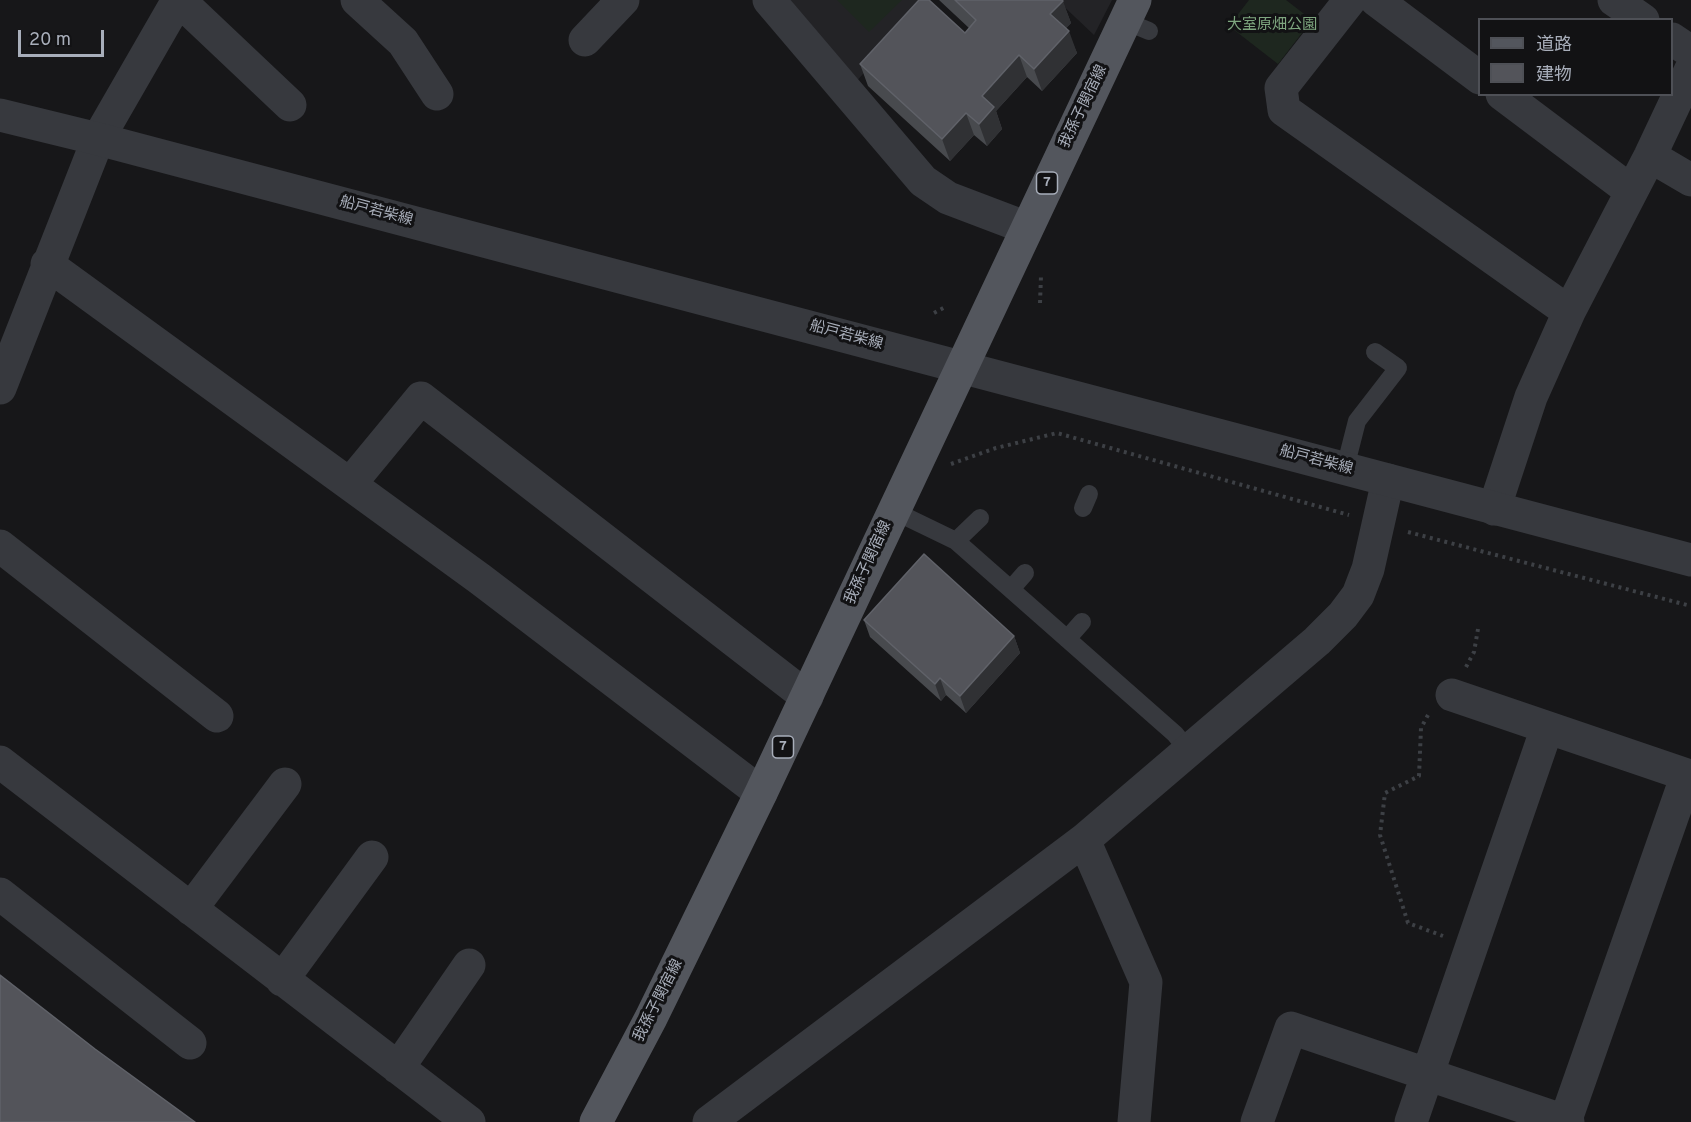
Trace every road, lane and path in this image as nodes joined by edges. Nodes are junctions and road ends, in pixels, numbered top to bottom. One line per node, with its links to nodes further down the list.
1 (178, 0): 17 (street); 19 (street)
2 (357, 0): 15 (street)
3 (623, 0): 10 (street)
4 (769, 0): 23 (street)
5 (1350, 0): 26 (street)
6 (1376, 0): 14 (street)
7 (1614, 0): 9 (street)
8 (1136, 18): 23 (main road, 我孫子関宿線 / 7)
9 (1640, 18)
10 (585, 40)
11 (1673, 40): 12 (street)
12 (1691, 52)
13 (1691, 69): 20 (street)
14 (1478, 77)
15 (438, 94)
16 (1505, 96): 22 (street)
17 (290, 105)
18 (0, 115): 19 (street, 船戸若柴線)
19 (99, 139): 24 (street); 29 (street, 船戸若柴線)
20 (1650, 156): 21 (street); 22 (street)
21 (1691, 180)
22 (1631, 191): 26 (street)
23 (1026, 228): 29 (main road, 我孫子関宿線 / 7)
24 (47, 264): 30 (street); 34 (street)
25 (947, 306): 27 (path)
26 (1569, 312): 35 (street)
27 (934, 314)
28 (1375, 352): 32 (lane)
29 (962, 367): 32 (street, 船戸若柴線); 36 (main road, 我孫子関宿線 / 7)
30 (0, 388)
31 (951, 464): 37 (path)
32 (1345, 468): 33 (street, 船戸若柴線)
33 (1388, 480): 35 (street, 船戸若柴線); 53 (street)
34 (350, 484): 50 (street); 56 (street)
35 (1494, 509): 42 (street, 船戸若柴線)
36 (894, 511): 40 (lane); 50 (main road, 我孫子関宿線 / 7)
37 (1352, 516)
38 (980, 518): 40 (lane)
39 (1401, 530): 45 (path)
40 (956, 541): 44 (lane)
41 (0, 546): 51 (street)
42 (1691, 560)
43 (1025, 573): 44 (lane)
44 (1011, 590): 48 (lane)
45 (1691, 606)
46 (1082, 622): 48 (lane)
47 (1478, 628): 49 (path)
48 (1067, 639): 53 (lane)
49 (1452, 694): 52 (street); 61 (path)
50 (807, 697): 56 (main road, 我孫子関宿線 / 7)
51 (217, 716)
52 (1547, 728): 61 (street); 73 (street)
53 (1188, 750): 57 (street)
54 (0, 762): 60 (street)
55 (285, 784): 60 (street)
56 (761, 793): 69 (main road, 我孫子関宿線 / 7)
57 (1084, 840): 67 (street); 70 (street)
58 (372, 857): 63 (street)
59 (0, 894): 64 (street)
60 (191, 909): 63 (street)
61 (1472, 946): 66 (street)
62 (469, 965): 65 (street)
63 (282, 980): 65 (street)
64 (190, 1043)
65 (398, 1068): 68 (street)
66 (1428, 1074): 71 (street); 72 (street); 73 (street)
67 (714, 1121)
68 (470, 1122)
69 (596, 1122)
70 (1134, 1122)
71 (1257, 1122)
72 (1411, 1122)
73 (1566, 1122)

